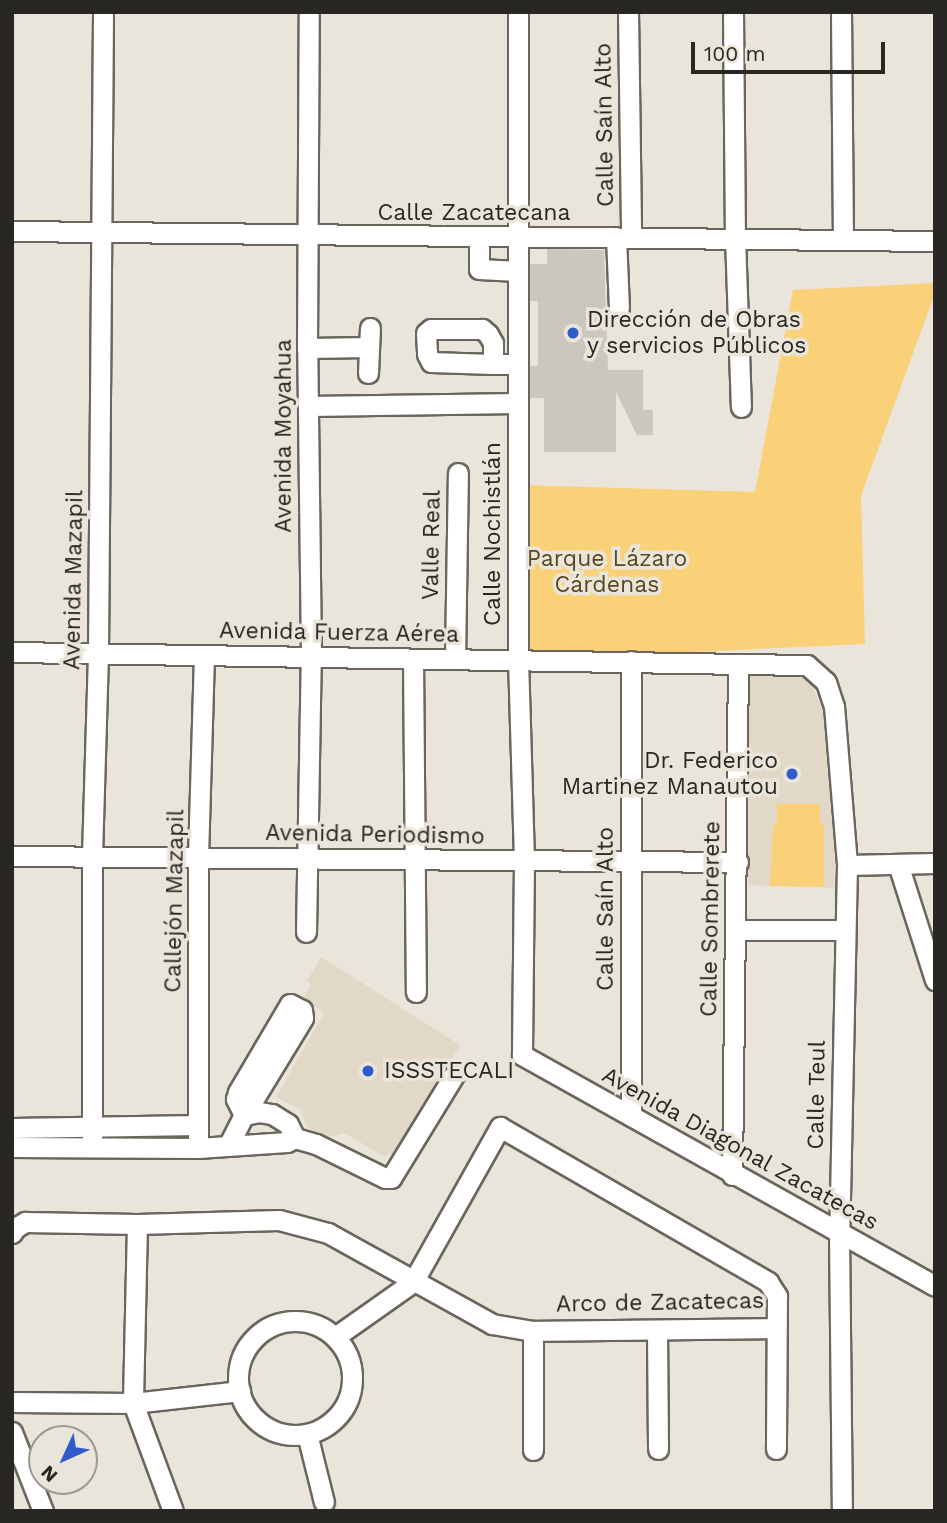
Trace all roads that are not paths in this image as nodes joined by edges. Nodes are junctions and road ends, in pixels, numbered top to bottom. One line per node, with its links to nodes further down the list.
1 (103, 12): 8 (street, Avenida Mazapil)
2 (309, 12): 9 (street, Avenida Moyahua)
3 (518, 12): 11 (street, Calle Nochistlán)
4 (628, 12): 12 (street, Calle Saín Alto)
5 (733, 12): 13 (street)
6 (841, 12): 14 (street)
7 (12, 231): 8 (street, Calle Zacatecana)
8 (103, 232): 9 (street, Calle Zacatecana); 27 (street, Avenida Mazapil)
9 (310, 237): 10 (street, Calle Zacatecana); 18 (street, Avenida Moyahua)
10 (479, 237): 11 (street, Calle Zacatecana); 16 (street)
11 (519, 237): 12 (street, Calle Zacatecana); 16 (street, Calle Nochistlán)
12 (623, 237): 13 (street, Calle Zacatecana); 17 (street, Calle Saín Alto)
13 (735, 237): 14 (street, Calle Zacatecana); 24 (street)
14 (843, 238): 15 (street, Calle Zacatecana)
15 (935, 240)
16 (518, 271): 20 (street, Calle Nochistlán)
17 (619, 308)
18 (307, 348): 21 (street); 23 (street, Avenida Moyahua)
19 (493, 364): 20 (street)
20 (516, 364): 22 (street, Calle Nochistlán)
21 (368, 373)
22 (518, 403): 23 (street); 30 (street, Calle Nochistlán)
23 (308, 406): 29 (street, Avenida Moyahua)
24 (741, 407)
25 (458, 473): 32 (street, Valle Real)
26 (12, 652): 27 (street, Avenida Fuerza Aérea)
27 (98, 653): 28 (street, Avenida Fuerza Aérea); 37 (street, Avenida Mazapil)
28 (204, 656): 29 (street, Avenida Fuerza Aérea); 38 (street, Callejón Mazapil)
29 (311, 657): 31 (street, Avenida Fuerza Aérea); 39 (street, Avenida Moyahua)
30 (518, 658): 32 (street, Avenida Fuerza Aérea); 33 (street, Avenida Fuerza Aérea); 41 (street, Calle Nochistlán)
31 (413, 659): 32 (street, Avenida Fuerza Aérea); 40 (street)
32 (455, 659)
33 (631, 661): 34 (street, Avenida Fuerza Aérea); 42 (street, Calle Saín Alto)
34 (738, 664): 35 (street, Avenida Fuerza Aérea); 43 (street, Calle Sombrerete)
35 (826, 682): 46 (street, Calle Teul)
36 (12, 856): 37 (street, Avenida Periodismo)
37 (92, 856): 38 (street, Avenida Periodismo); 55 (street, Avenida Mazapil)
38 (198, 857): 39 (street, Avenida Periodismo); 58 (street, Callejón Mazapil)
39 (309, 859): 40 (street, Avenida Periodismo); 49 (street, Avenida Moyahua)
40 (413, 861): 41 (street, Avenida Periodismo); 51 (street)
41 (524, 861): 42 (street, Avenida Periodismo); 52 (street, Calle Nochistlán)
42 (630, 862): 43 (street, Avenida Periodismo); 54 (street, Calle Saín Alto)
43 (738, 862): 47 (street, Calle Sombrerete)
44 (935, 863): 45 (street)
45 (898, 864): 46 (street); 50 (street)
46 (846, 865): 48 (street, Calle Teul)
47 (735, 930): 48 (street); 62 (street, Calle Sombrerete)
48 (845, 930): 65 (street, Calle Teul)
49 (306, 932)
50 (935, 980)
51 (416, 992)
52 (522, 1055): 54 (street, Avenida Diagonal Zacatecas)
53 (456, 1072): 59 (street)
54 (631, 1116): 62 (street, Avenida Diagonal Zacatecas)
55 (92, 1127): 56 (street); 58 (street); 61 (street, Avenida Mazapil)
56 (12, 1128)
57 (236, 1130): 57 (street); 58 (street); 59 (street); 59 (street)
58 (198, 1135): 61 (street)
59 (295, 1138)
60 (12, 1147): 61 (street)
61 (92, 1147)
62 (732, 1175): 65 (street, Avenida Diagonal Zacatecas)
63 (137, 1224): 64 (street, Arco de Zacatecas); 66 (street, Arco de Zacatecas); 74 (street)
64 (13, 1230)
65 (839, 1233): 67 (street, Avenida Diagonal Zacatecas); 83 (street, Calle Teul)
66 (413, 1282): 68 (street, Arco de Zacatecas); 69 (street, Arco de Zacatecas); 71 (street)
67 (935, 1286)
68 (775, 1328): 70 (street, Arco de Zacatecas); 78 (street)
69 (533, 1331): 70 (street, Arco de Zacatecas); 79 (street)
70 (657, 1331): 77 (street)
71 (335, 1337): 72 (street); 76 (street)
72 (240, 1391): 74 (street); 76 (street)
73 (12, 1402): 74 (street)
74 (133, 1403): 82 (street)
75 (12, 1432): 81 (street)
76 (307, 1434): 80 (street)
77 (658, 1449)
78 (776, 1449)
79 (533, 1450)
80 (324, 1502)
81 (43, 1511)
82 (173, 1511)
83 (842, 1511)

